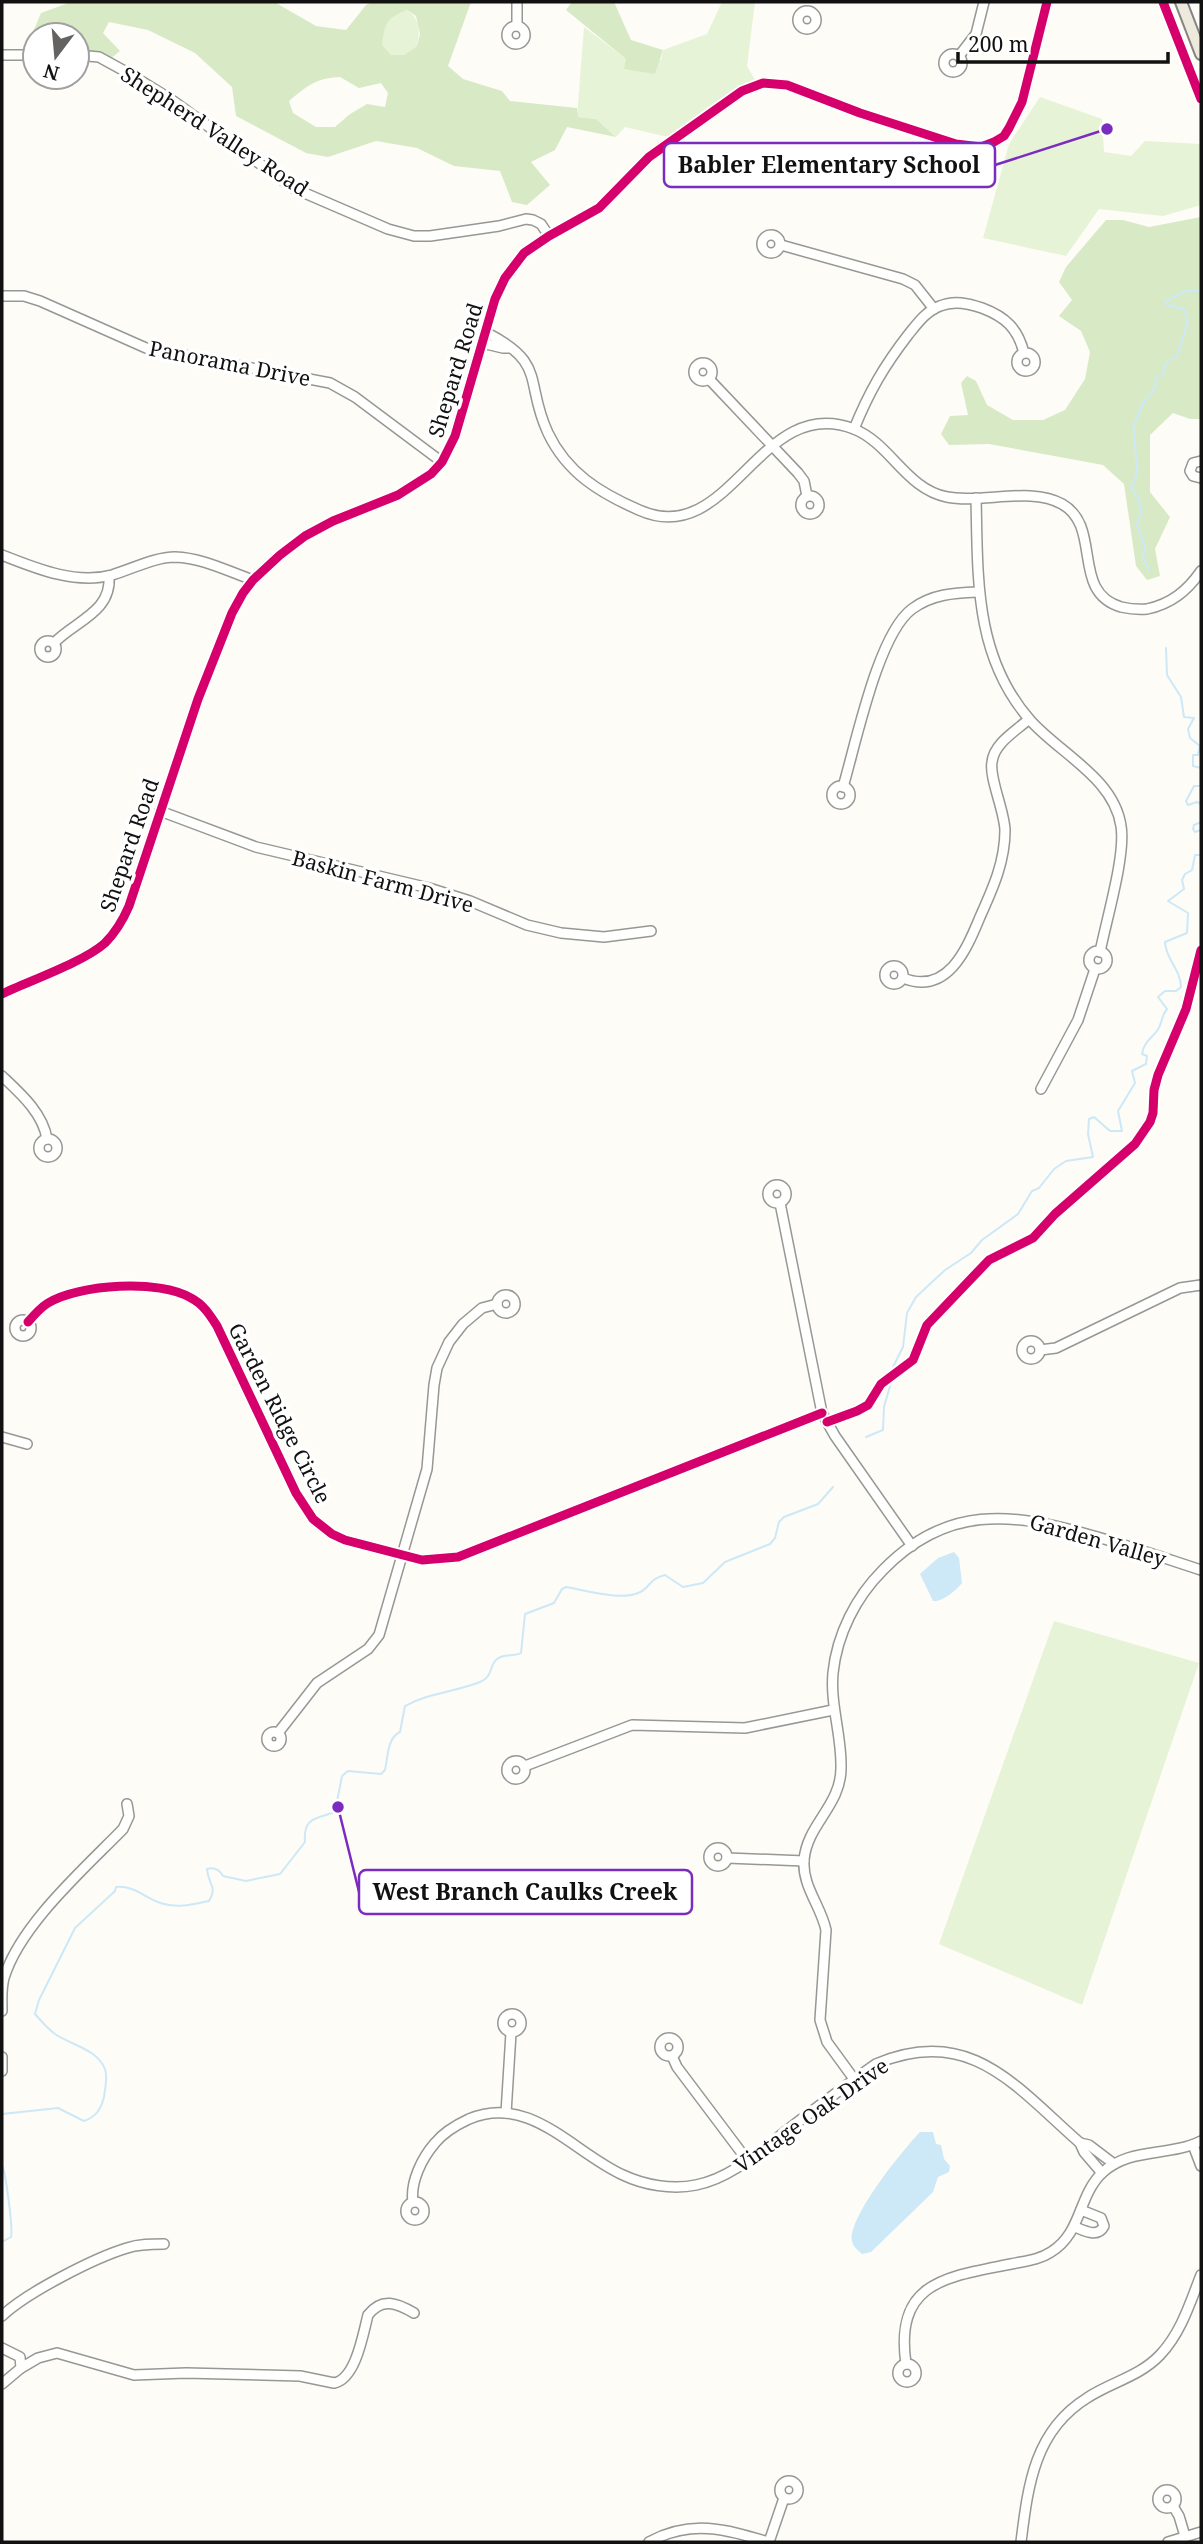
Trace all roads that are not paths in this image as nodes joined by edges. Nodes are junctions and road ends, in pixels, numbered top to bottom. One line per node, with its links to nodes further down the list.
1 (517, 2): 5 (street)
2 (984, 2): 10 (street)
3 (1047, 2): 11 (street, Shepard Road)
4 (1181, 2): 6 (main road)
5 (517, 26)
6 (1201, 54)
7 (2, 55): 8 (street)
8 (21, 55)
9 (91, 56): 11 (street, Shepherd Valley Road)
10 (959, 56)
11 (549, 236): 15 (street, Shepard Road)
12 (780, 245): 14 (street)
13 (2, 296): 23 (street, Panorama Drive)
14 (934, 309): 18 (street); 20 (street)
15 (485, 332): 16 (street, Shepard Road); 17 (street)
16 (482, 342): 17 (street); 23 (street, Shepard Road)
17 (509, 348): 21 (street)
18 (1024, 353)
19 (709, 379): 21 (street)
20 (854, 429): 21 (street); 26 (street)
21 (772, 445): 25 (street)
22 (1201, 461): 24 (street)
23 (442, 462): 31 (street, Shepard Road)
24 (1201, 478)
25 (807, 496)
26 (976, 498): 29 (street); 32 (street)
27 (2, 555): 30 (street)
28 (227, 571): 30 (street); 31 (street); 33 (street)
29 (1201, 571)
30 (109, 576): 34 (street)
31 (253, 580): 33 (street, Shepard Road)
32 (978, 592): 35 (street); 36 (street)
33 (243, 593): 37 (street, Shepard Road)
34 (54, 643)
35 (1030, 719): 39 (street); 42 (street)
36 (843, 786)
37 (160, 811): 38 (street, Baskin Farm Drive); 40 (street, Shepard Road)
38 (651, 931)
39 (903, 978)
40 (2, 994)
41 (2, 1076): 43 (street)
42 (1041, 1089)
43 (47, 1139)
44 (779, 1203): 49 (street)
45 (1201, 1285): 48 (street)
46 (497, 1304): 53 (street)
47 (28, 1322): 53 (street, Garden Ridge Circle)
48 (1040, 1350)
49 (822, 1413): 52 (street); 53 (street, Garden Ridge Circle)
50 (2, 1437): 51 (street)
51 (27, 1444)
52 (912, 1546): 54 (street, Garden Valley); 55 (street, Garden Valley)
53 (402, 1557): 56 (street)
54 (1201, 1570)
55 (833, 1710): 57 (street); 60 (street, Garden Valley)
56 (278, 1733)
57 (525, 1766)
58 (127, 1804): 61 (street)
59 (727, 1858): 60 (street)
60 (804, 1861): 66 (street)
61 (2, 2011)
62 (511, 2033): 67 (street)
63 (672, 2056): 70 (street)
64 (2, 2057): 65 (street)
65 (2, 2071)
66 (854, 2079): 68 (street, Vintage Oak Drive); 70 (street, Vintage Oak Drive)
67 (506, 2113): 70 (street, Vintage Oak Drive); 74 (street, Vintage Oak Drive)
68 (1080, 2143): 71 (street, Vintage Oak Drive); 73 (street, Vintage Oak Drive)
69 (1197, 2143): 71 (street); 72 (street)
70 (747, 2160)
71 (1114, 2164): 73 (street)
72 (1201, 2166)
73 (1102, 2173): 75 (street)
74 (413, 2202)
75 (1081, 2210): 76 (street); 76 (street)
76 (1075, 2227): 82 (street)
77 (164, 2244): 80 (street)
78 (1201, 2275): 91 (street)
79 (414, 2312): 83 (street)
80 (2, 2316)
81 (2, 2348): 83 (street)
82 (906, 2364)
83 (22, 2368): 84 (street)
84 (2, 2384)
85 (784, 2498): 90 (street)
86 (1172, 2506): 88 (street)
87 (1201, 2532): 88 (street)
88 (1185, 2536): 92 (street)
89 (649, 2542): 90 (street)
90 (768, 2542)
91 (1021, 2542)
92 (1168, 2542)

